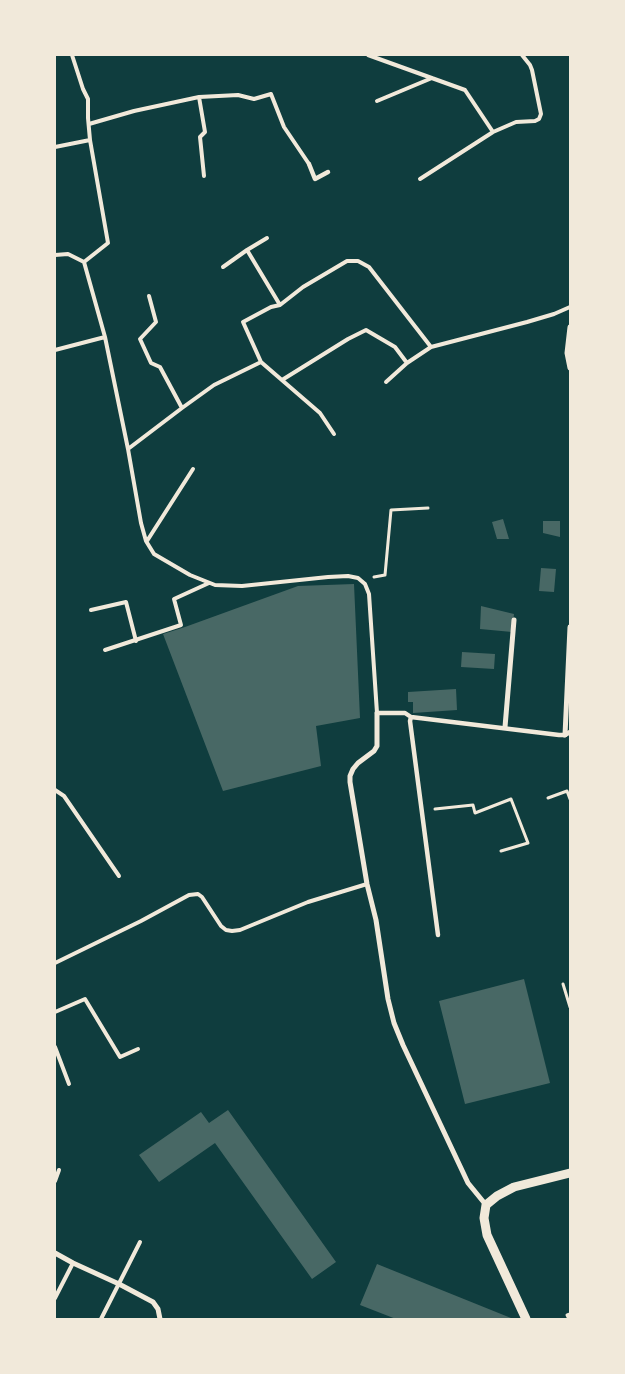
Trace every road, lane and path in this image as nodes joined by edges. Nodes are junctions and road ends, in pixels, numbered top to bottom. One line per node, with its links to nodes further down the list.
1 (72, 55): 7 (lane)
2 (368, 55): 4 (lane)
3 (522, 55): 8 (lane)
4 (432, 78): 6 (lane); 8 (lane)
5 (199, 97): 7 (lane); 11 (lane); 13 (lane)
6 (377, 101)
7 (89, 124): 9 (lane)
8 (493, 132): 14 (lane)
9 (90, 140): 10 (lane); 18 (lane)
10 (55, 147)
11 (309, 164): 12 (street)
12 (328, 172)
13 (204, 176)
14 (420, 179)
15 (267, 238): 16 (lane)
16 (247, 250): 19 (lane); 21 (lane)
17 (55, 255): 18 (lane)
18 (84, 262): 24 (lane)
19 (224, 267)
20 (149, 296): 32 (lane)
21 (280, 305): 25 (lane); 27 (lane)
22 (570, 307): 25 (lane)
23 (570, 327): 29 (street)
24 (105, 337): 26 (lane); 34 (lane)
25 (431, 347): 28 (lane)
26 (55, 350)
27 (261, 362): 30 (lane); 32 (lane)
28 (407, 363): 30 (lane); 31 (lane)
29 (570, 368)
30 (282, 380): 33 (lane)
31 (386, 382)
32 (182, 408): 34 (lane)
33 (334, 434)
34 (128, 449): 37 (lane)
35 (193, 469): 37 (lane)
36 (428, 508): 38 (path)
37 (146, 541): 39 (lane)
38 (361, 580): 39 (lane); 46 (lane)
39 (209, 583): 44 (lane)
40 (91, 610): 44 (lane)
41 (514, 620): 48 (street)
42 (570, 627): 43 (street)
43 (570, 636): 49 (street)
44 (136, 641): 45 (lane)
45 (105, 650)
46 (377, 713): 47 (street); 56 (street)
47 (411, 717): 48 (street); 53 (street)
48 (505, 728): 49 (street)
49 (568, 734)
50 (55, 790): 55 (lane)
51 (548, 798): 52 (path)
52 (570, 799)
53 (422, 810): 54 (path); 57 (street)
54 (502, 851)
55 (119, 876)
56 (367, 884): 58 (lane); 68 (street)
57 (438, 935)
58 (55, 963)
59 (563, 984): 60 (path)
60 (570, 1007)
61 (55, 1012): 63 (lane)
62 (55, 1047): 64 (lane)
63 (138, 1049)
64 (69, 1084)
65 (60, 1170): 67 (lane)
66 (570, 1173): 68 (street)
67 (55, 1181)
68 (486, 1205): 77 (street)
69 (140, 1242): 72 (lane)
70 (55, 1253): 71 (street)
71 (73, 1262): 72 (street); 73 (lane)
72 (119, 1284): 75 (lane); 76 (street)
73 (55, 1298)
74 (570, 1314): 78 (path)
75 (101, 1319)
76 (160, 1319)
77 (526, 1319)
78 (569, 1319)

